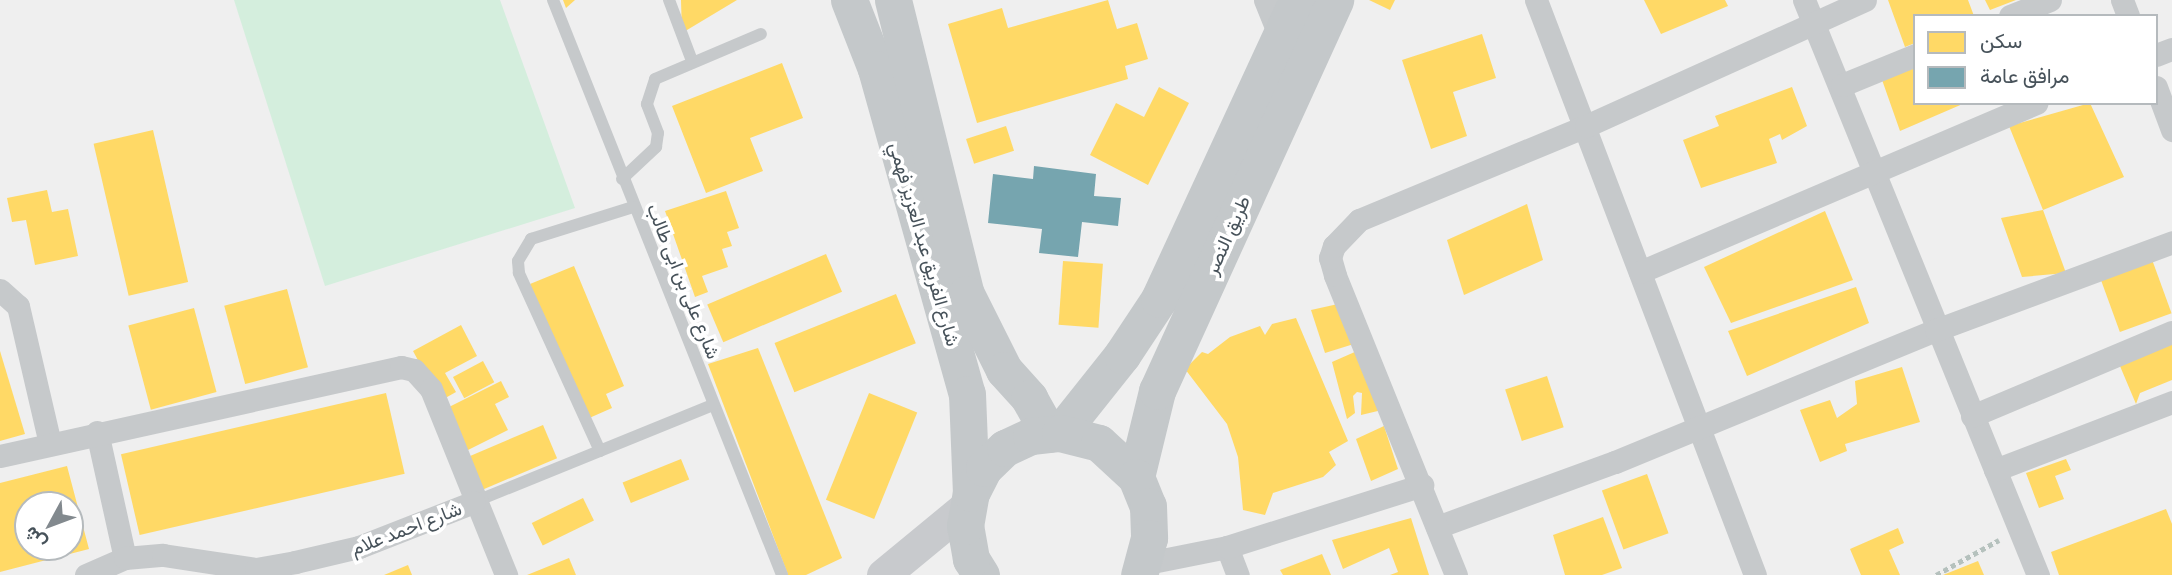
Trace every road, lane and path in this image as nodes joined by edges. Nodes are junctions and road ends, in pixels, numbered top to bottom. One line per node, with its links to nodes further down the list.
1 (553, 0): 24 (lane, شارع على بن ابى طالب)
2 (669, 0): 17 (lane)
3 (849, 0): 43 (main road, شارع الفريق عبد العزيز فهمي)
4 (893, 0): 36 (main road, شارع الفريق عبد العزيز فهمي)
5 (1265, 0): 15 (street)
6 (1297, 0): 15 (main road, طريق النصر)
7 (1335, 0): 41 (main road, طريق النصر)
8 (1536, 0): 21 (street)
9 (1804, 0): 13 (street)
10 (1865, 0): 13 (street)
11 (2050, 0): 12 (street)
12 (2015, 14)
13 (1814, 23): 18 (street); 21 (street)
14 (761, 34): 17 (lane)
15 (1280, 37): 36 (main road, طريق النصر)
16 (1913, 56): 18 (street)
17 (692, 61): 24 (lane)
18 (1842, 85): 23 (street)
19 (2158, 92): 22 (street)
20 (2032, 105): 23 (street)
21 (1586, 126): 27 (street); 42 (street)
22 (2172, 130)
23 (1875, 169): 27 (street); 29 (street)
24 (622, 178): 25 (lane, شارع على بن ابى طالب)
25 (633, 206): 32 (lane, شارع على بن ابى طالب); 38 (lane)
26 (2172, 242): 29 (street)
27 (1640, 272): 34 (street)
28 (0, 290): 37 (street)
29 (1936, 330): 33 (street); 34 (street)
30 (2172, 332): 33 (street)
31 (2172, 402): 40 (street)
32 (713, 405): 38 (lane, شارع احمد علام); 54 (lane, شارع على بن ابى طالب)
33 (1972, 416): 40 (street)
34 (1699, 428): 45 (street); 59 (street)
35 (97, 432): 37 (street); 44 (street); 48 (street)
36 (1055, 433): 41 (main road); 43 (main road)
37 (50, 444): 39 (street)
38 (600, 451): 44 (lane, شارع احمد علام)
39 (0, 456)
40 (1995, 470): 46 (street)
41 (1136, 477): 51 (main road)
42 (1422, 485): 45 (street); 47 (street)
43 (970, 498): 55 (street); 56 (main road, شارع الفريق عبد العزيز فهمي)
44 (474, 502): 49 (street, شارع احمد علام); 53 (street)
45 (1437, 527): 58 (street)
46 (2020, 528): 60 (path); 61 (street)
47 (1227, 547): 51 (street); 57 (street)
48 (125, 558): 50 (street, شارع احمد علام); 52 (street, شارع احمد علام)
49 (332, 565): 50 (street, شارع احمد علام)
50 (257, 572)
51 (1140, 572)
52 (86, 575)
53 (506, 575)
54 (782, 575)
55 (883, 575)
56 (981, 575)
57 (1238, 575)
58 (1456, 575)
59 (1755, 575)
60 (1936, 575)
61 (2038, 575)

